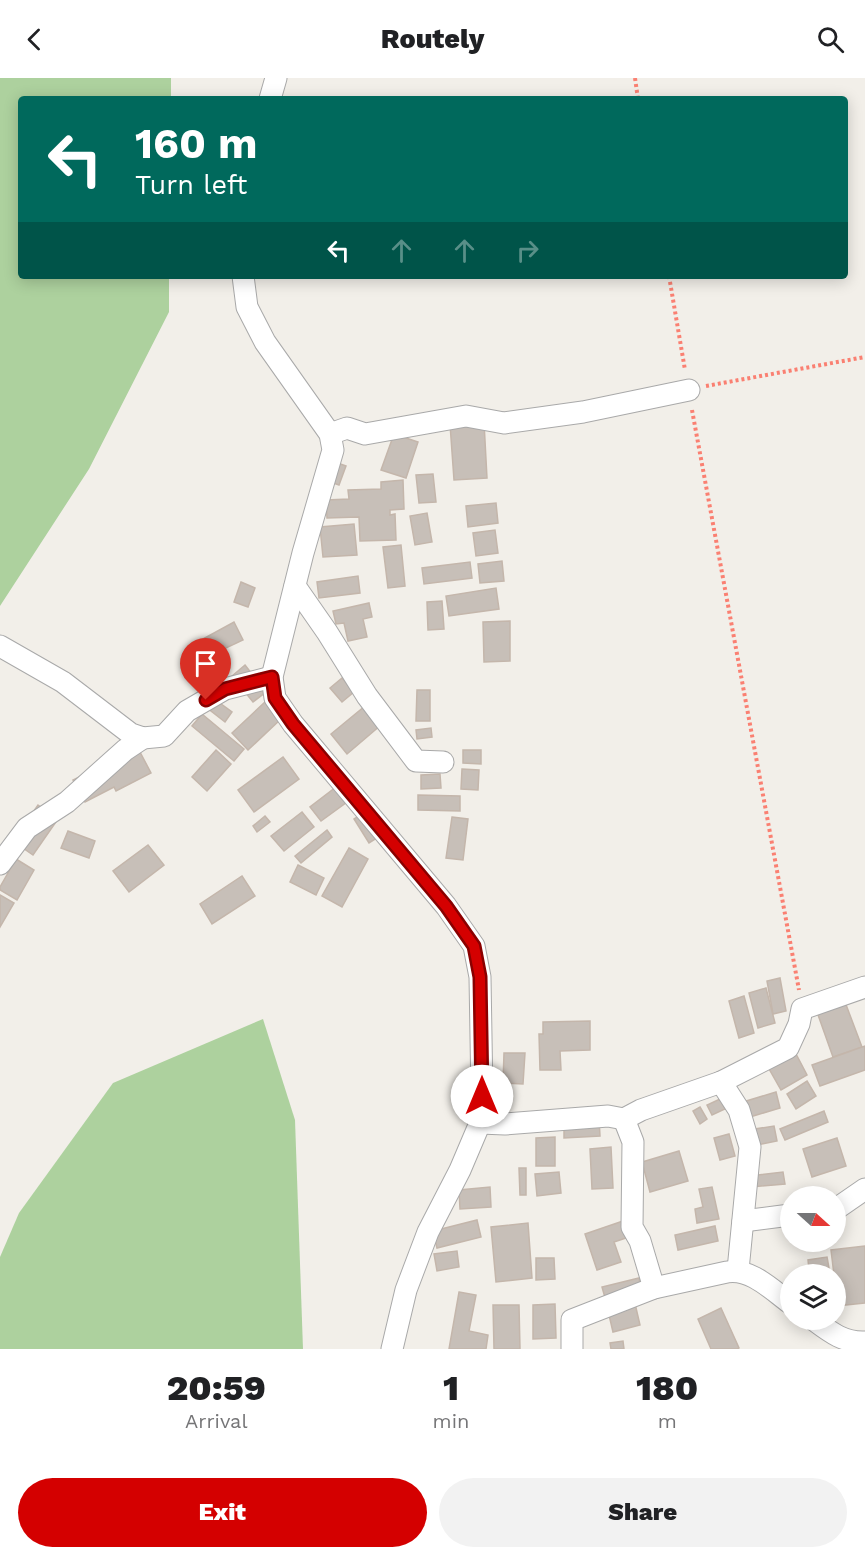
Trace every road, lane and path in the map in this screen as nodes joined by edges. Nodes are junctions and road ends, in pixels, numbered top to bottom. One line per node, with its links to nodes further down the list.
1 (276, 78): 3 (street)
2 (634, 78): 4 (path)
3 (271, 96)
4 (637, 96)
5 (243, 279): 9 (street)
6 (670, 279): 8 (path)
7 (865, 357): 8 (path)
8 (689, 390): 9 (street); 17 (path)
9 (330, 434): 10 (street)
10 (295, 586): 12 (street); 14 (street)
11 (0, 646): 13 (street)
12 (272, 677): 13 (street); 20 (street)
13 (143, 738): 15 (street)
14 (443, 762)
15 (0, 864)
16 (865, 987): 17 (street)
17 (802, 1009): 18 (street)
18 (721, 1082): 19 (street); 24 (street)
19 (624, 1119): 20 (street); 26 (street)
20 (480, 1123): 30 (street)
21 (865, 1189): 22 (street)
22 (846, 1202)
23 (780, 1216): 24 (street)
24 (743, 1221): 25 (street)
25 (738, 1270): 26 (street); 27 (street)
26 (654, 1287): 31 (street)
27 (780, 1296)
28 (827, 1330): 29 (street)
29 (865, 1342)
30 (392, 1349)
31 (572, 1349)

